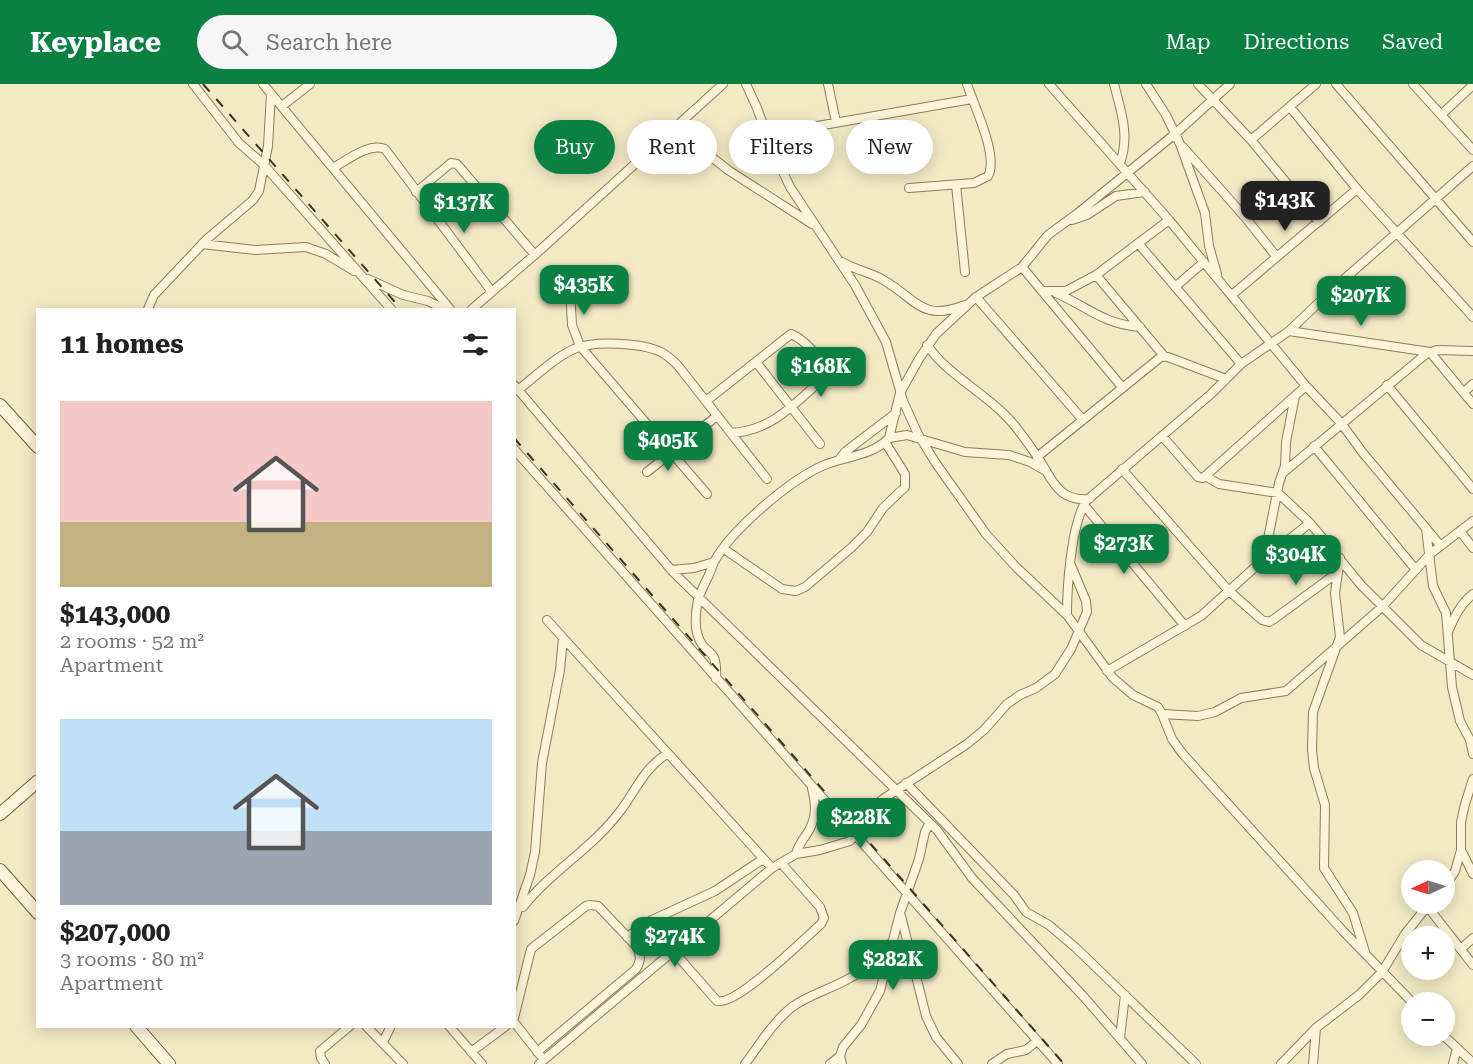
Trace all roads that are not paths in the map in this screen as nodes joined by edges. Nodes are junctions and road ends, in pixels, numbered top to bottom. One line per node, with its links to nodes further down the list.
1 (193, 84): 32 (street)
2 (263, 84): 17 (street)
3 (310, 84): 20 (street)
4 (723, 84): 23 (street)
5 (746, 84): 24 (street)
6 (829, 84): 25 (street)
7 (967, 84): 18 (street)
8 (1049, 84): 31 (street)
9 (1114, 84): 31 (street)
10 (1146, 84): 26 (street)
11 (1198, 84): 19 (street)
12 (1230, 84): 19 (street)
13 (1316, 84): 21 (street)
14 (1336, 84): 43 (street)
15 (1413, 84): 22 (street)
16 (1473, 85): 22 (street)
17 (271, 94): 20 (street); 32 (street)
18 (972, 99): 25 (street); 38 (street)
19 (1213, 99): 26 (street); 27 (street)
20 (282, 106): 34 (street)
21 (1290, 107): 27 (street); 40 (street)
22 (1442, 114): 29 (street)
23 (683, 120)
24 (762, 120)
25 (836, 122)
26 (1175, 134): 28 (street); 36 (street)
27 (1251, 140): 46 (street)
28 (1180, 144): 53 (street); 60 (street)
29 (1473, 150)
30 (717, 161): 47 (street)
31 (1120, 163): 36 (street)
32 (263, 164): 51 (street); 59 (street)
33 (1473, 166): 43 (street)
34 (333, 168): 41 (street); 71 (street)
35 (627, 171): 52 (street)
36 (1127, 172): 42 (street); 44 (street)
37 (784, 174): 47 (street)
38 (956, 184): 39 (street); 57 (street)
39 (909, 188)
40 (1357, 189): 46 (street); 48 (street)
41 (416, 192): 52 (street); 64 (street)
42 (1145, 192): 44 (street); 45 (street)
43 (1436, 199): 48 (street); 49 (street)
44 (1069, 220): 56 (street)
45 (1169, 220): 50 (street); 55 (street)
46 (1319, 222): 53 (street)
47 (815, 226): 54 (street)
48 (1397, 234): 73 (street); 75 (street)
49 (1473, 242)
50 (1138, 243): 58 (street); 61 (street)
51 (202, 244): 59 (street); 68 (street)
52 (535, 255): 64 (street)
53 (1276, 256): 66 (street)
54 (837, 258): 67 (street); 91 (street)
55 (1204, 262): 60 (street); 61 (street)
56 (1022, 267): 63 (street); 67 (street)
57 (965, 272)
58 (1096, 275): 65 (street); 74 (street)
59 (362, 276): 69 (street); 70 (street)
60 (1219, 280): 66 (street)
61 (1175, 286): 83 (street)
62 (570, 289): 78 (street)
63 (1042, 291): 65 (street); 88 (street)
64 (492, 292): 72 (street)
65 (1053, 292): 74 (street)
66 (1232, 295): 76 (street)
67 (973, 300): 77 (street); 99 (street)
68 (148, 308)
69 (390, 308)
70 (442, 308)
71 (449, 308)
72 (473, 308)
73 (1473, 317)
74 (1140, 327): 81 (street)
75 (1289, 331): 76 (street); 80 (street)
76 (1271, 343): 83 (street); 87 (street)
77 (927, 345): 91 (street); 110 (street)
78 (580, 346): 89 (street); 93 (street); 109 (street)
79 (1473, 351): 80 (street)
80 (1430, 352): 86 (street); 90 (street)
81 (1164, 356): 84 (street); 88 (street)
82 (756, 362): 93 (street); 96 (street); 96 (street)
83 (1241, 364): 84 (street)
84 (1226, 379): 102 (street)
85 (1473, 384): 90 (street)
86 (1387, 385): 100 (street); 118 (street)
87 (1306, 386): 92 (street); 100 (street)
88 (1122, 387): 99 (street)
89 (516, 388): 134 (street)
90 (1464, 392): 94 (street)
91 (900, 393): 97 (street); 103 (street)
92 (1295, 396): 115 (street); 116 (street)
93 (706, 401): 98 (street)
94 (1473, 404)
95 (0, 405): 106 (main road)
96 (791, 406): 101 (street); 105 (street)
97 (896, 413): 104 (street); 111 (street)
98 (717, 416): 101 (street); 109 (street)
99 (1083, 420): 110 (street)
100 (1341, 423): 107 (street); 124 (street)
101 (731, 433): 117 (street)
102 (1163, 436): 112 (street); 116 (street)
103 (920, 438): 104 (street); 113 (street); 141 (street)
104 (887, 440): 111 (street); 128 (street)
105 (820, 444)
106 (36, 445)
107 (1314, 446): 115 (street); 135 (street)
108 (516, 451): 151 (street)
109 (672, 452): 114 (street); 120 (street)
110 (1037, 457): 113 (street)
111 (839, 460): 128 (street)
112 (1122, 469): 121 (street); 137 (street)
113 (1044, 470): 121 (street)
114 (647, 472)
115 (1284, 472): 119 (street)
116 (1205, 476): 119 (street)
117 (767, 480)
118 (1473, 489)
119 (1278, 493): 123 (street); 131 (street)
120 (707, 494)
121 (1087, 502): 133 (street); 143 (street)
122 (1473, 521): 125 (street)
123 (1310, 523): 130 (street); 131 (street)
124 (1426, 529): 126 (street); 129 (street)
125 (1460, 531): 126 (street); 127 (street)
126 (1440, 545): 129 (street)
127 (1473, 548)
128 (724, 549): 132 (street)
129 (1430, 554): 135 (street); 145 (street)
130 (1340, 558): 136 (street); 140 (street)
131 (1264, 559): 137 (street)
132 (714, 562): 134 (street); 139 (street)
133 (1070, 563): 141 (street); 144 (street)
134 (671, 570): 139 (street)
135 (1416, 570): 140 (street)
136 (1337, 573): 137 (street); 147 (street)
137 (1227, 590): 143 (street)
138 (1473, 594): 145 (street)
139 (698, 598): 151 (street); 159 (street)
140 (1383, 606): 147 (street); 148 (street)
141 (1067, 615): 144 (street)
142 (547, 620): 146 (street)
143 (1185, 626): 149 (street)
144 (1079, 631): 149 (street); 157 (street)
145 (1447, 633): 148 (street)
146 (563, 638): 153 (street); 176 (street)
147 (1338, 645): 152 (street); 182 (street)
148 (1449, 662): 150 (street); 154 (street)
149 (1107, 671): 152 (street)
150 (1473, 675)
151 (716, 679): 158 (street)
152 (1162, 714): 182 (street)
153 (667, 754): 165 (street); 176 (street)
154 (1473, 754)
155 (1473, 780): 163 (street)
156 (36, 783): 160 (main road)
157 (906, 783): 159 (street); 187 (street)
158 (812, 788): 162 (street); 164 (street)
159 (896, 789): 161 (street); 162 (street)
160 (0, 814)
161 (929, 824): 171 (street); 196 (street)
162 (855, 835): 164 (street); 171 (street)
163 (1461, 850): 168 (street); 170 (street)
164 (796, 854): 166 (street)
165 (763, 859): 167 (street); 177 (street)
166 (782, 864): 167 (street); 181 (street)
167 (772, 868): 181 (street)
168 (1472, 869)
169 (0, 870): 172 (main road)
170 (1455, 871)
171 (906, 894): 173 (street); 198 (street)
172 (36, 911)
173 (900, 913): 179 (street); 211 (street)
174 (1421, 914): 184 (street)
175 (1436, 914): 180 (street)
176 (516, 918)
177 (627, 937): 185 (street); 201 (street)
178 (1473, 938): 180 (street)
179 (893, 941): 202 (street); 209 (street)
180 (1461, 948): 183 (street)
181 (674, 952): 203 (street)
182 (1366, 956): 184 (street)
183 (1473, 965)
184 (1382, 972): 186 (street); 195 (street)
185 (517, 992)
186 (1402, 992)
187 (1125, 995): 196 (street); 215 (street)
188 (516, 1025): 201 (street)
189 (138, 1028): 205 (main road)
190 (348, 1028): 206 (street)
191 (368, 1028): 197 (street)
192 (390, 1028): 197 (street)
193 (451, 1028): 200 (street)
194 (503, 1028): 200 (street)
195 (1316, 1028): 216 (street); 217 (street)
196 (1120, 1038): 214 (street)
197 (383, 1041): 207 (street)
198 (1037, 1041): 212 (street); 213 (street)
199 (1456, 1048): 204 (street); 218 (street)
200 (471, 1052): 208 (street)
201 (537, 1052): 203 (street)
202 (841, 1060): 210 (street)
203 (542, 1063)
204 (1473, 1063)
205 (169, 1064)
206 (325, 1064)
207 (403, 1064)
208 (482, 1064)
209 (745, 1064)
210 (830, 1064)
211 (958, 1064)
212 (992, 1064)
213 (1058, 1064)
214 (1142, 1064)
215 (1196, 1064)
216 (1281, 1064)
217 (1313, 1064)
218 (1453, 1064)

